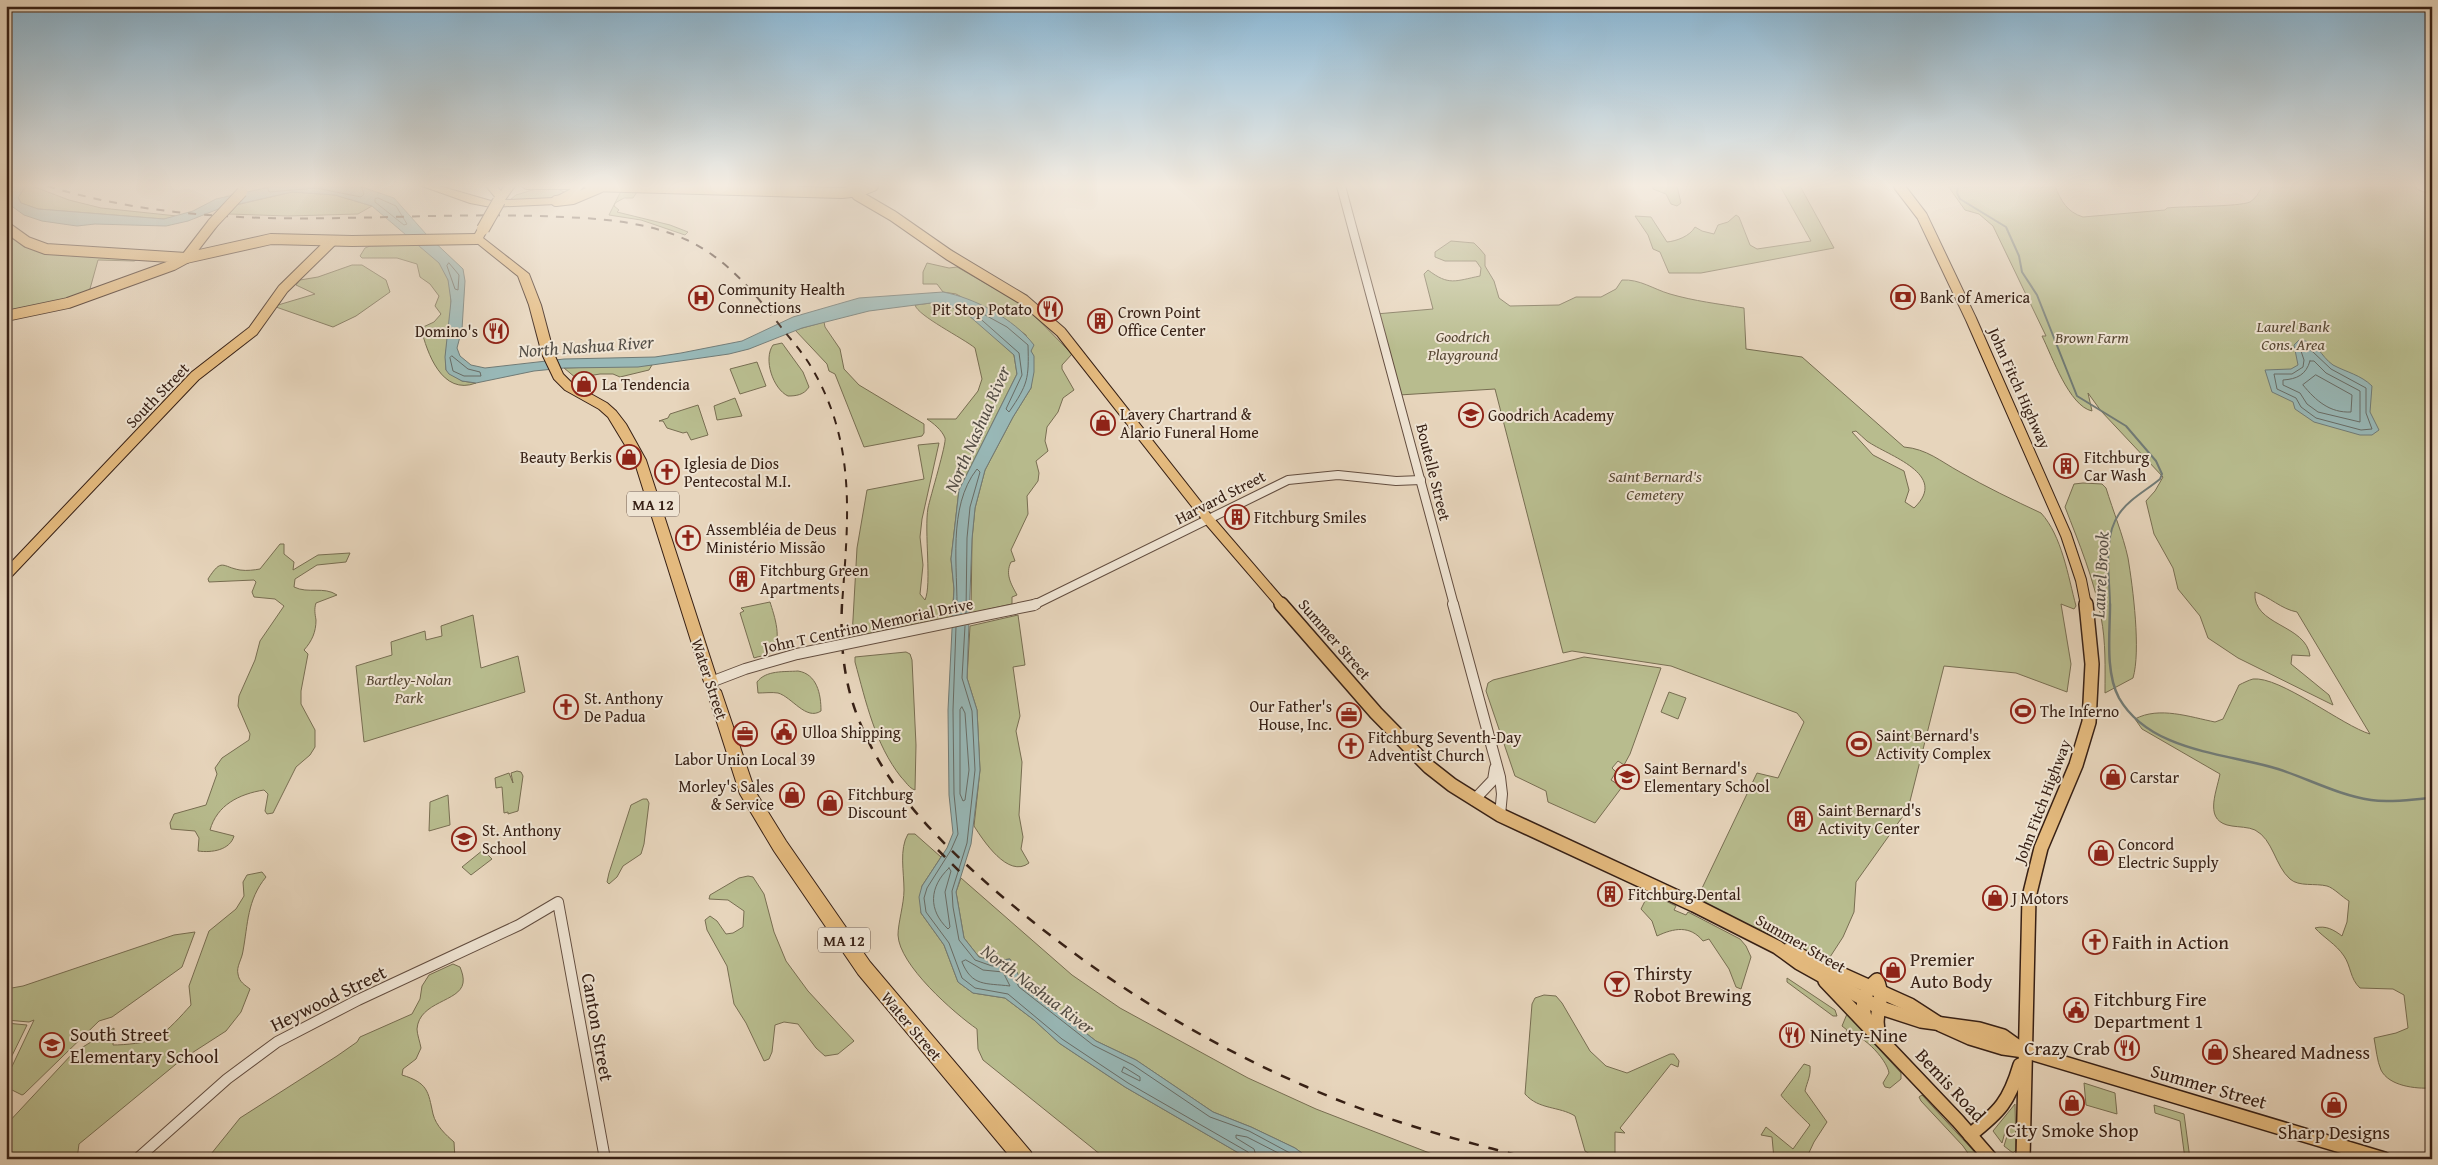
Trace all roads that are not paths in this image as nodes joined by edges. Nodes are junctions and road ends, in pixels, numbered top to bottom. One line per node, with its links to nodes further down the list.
1 (25, 240): 11 (main road)
2 (200, 240): 11 (main road, bridge)
3 (264, 240): 11 (main road)
4 (312, 240): 10 (main road)
5 (435, 240): 10 (main road)
6 (487, 240): 17 (highway, Water Street / MA 12)
7 (928, 240): 14 (main road, Summer Street)
8 (1356, 240): 13 (street, Boutelle Street)
9 (1935, 240): 28 (main road, John Fitch Highway)
10 (332, 241): 15 (main road, South Street)
11 (186, 258): 12 (main road)
12 (6, 316)
13 (1421, 480): 14 (street, Harvard Street); 18 (street, Boutelle Street)
14 (1208, 519): 16 (street, Harvard Street); 19 (main road, Summer Street)
15 (6, 575)
16 (1034, 605): 17 (street, John T Centrino Memorial Drive, bridge)
17 (712, 687): 32 (highway, Water Street / MA 12)
18 (1495, 766): 19 (street); 20 (street, Boutelle Street)
19 (1474, 800): 20 (main road, Summer Street)
20 (1500, 815): 22 (main road, Summer Street)
21 (558, 902): 30 (street, Heywood Street); 31 (street, Canton Street)
22 (1777, 947): 23 (main road, Summer Street); 24 (main road)
23 (1819, 974): 24 (main road, Summer Street); 26 (main road, Bemis Road)
24 (1866, 993): 25 (main road, Summer Street); 25 (main road); 26 (main road)
25 (1880, 1000): 27 (main road, Bemis Road); 28 (main road, Summer Street)
26 (1869, 1028): 27 (main road, Bemis Road)
27 (1882, 1039): 29 (main road, Bemis Road)
28 (2024, 1051): 29 (main road, John Fitch Highway); 34 (main road, John Fitch Highway); 35 (main road, Summer Street)
29 (1970, 1134): 33 (main road, Bemis Road)
30 (137, 1159)
31 (605, 1159)
32 (1024, 1159)
33 (1991, 1159)
34 (2023, 1159)
35 (2384, 1159)

